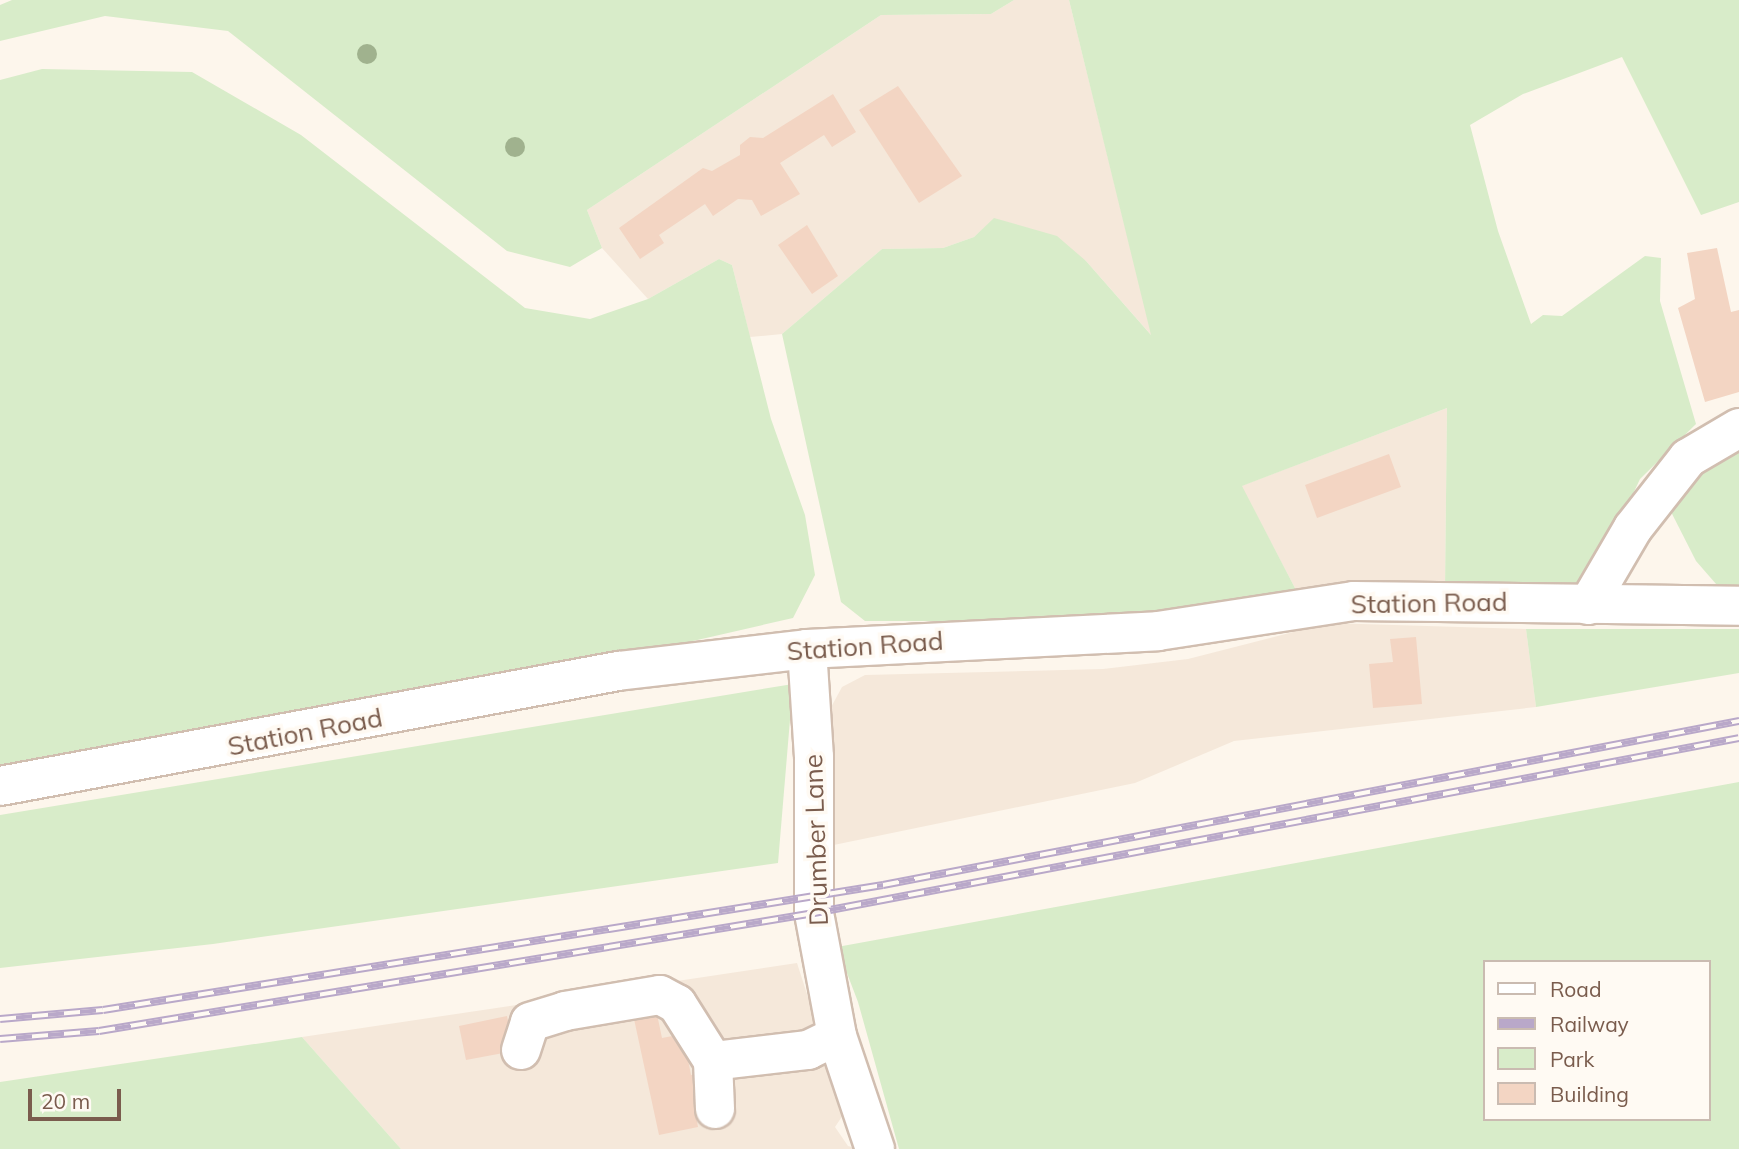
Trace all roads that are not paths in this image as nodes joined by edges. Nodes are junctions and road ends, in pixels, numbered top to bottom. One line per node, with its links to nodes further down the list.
1 (1739, 428): 2 (street)
2 (1588, 605): 3 (street, Station Road); 4 (street, Station Road)
3 (1739, 606)
4 (807, 649): 5 (street, Station Road); 6 (street, Drumber Lane)
5 (0, 786)
6 (837, 1036): 8 (street); 10 (street, Drumber Lane)
7 (521, 1050): 8 (street)
8 (713, 1061): 9 (street)
9 (715, 1109)
10 (875, 1149)

